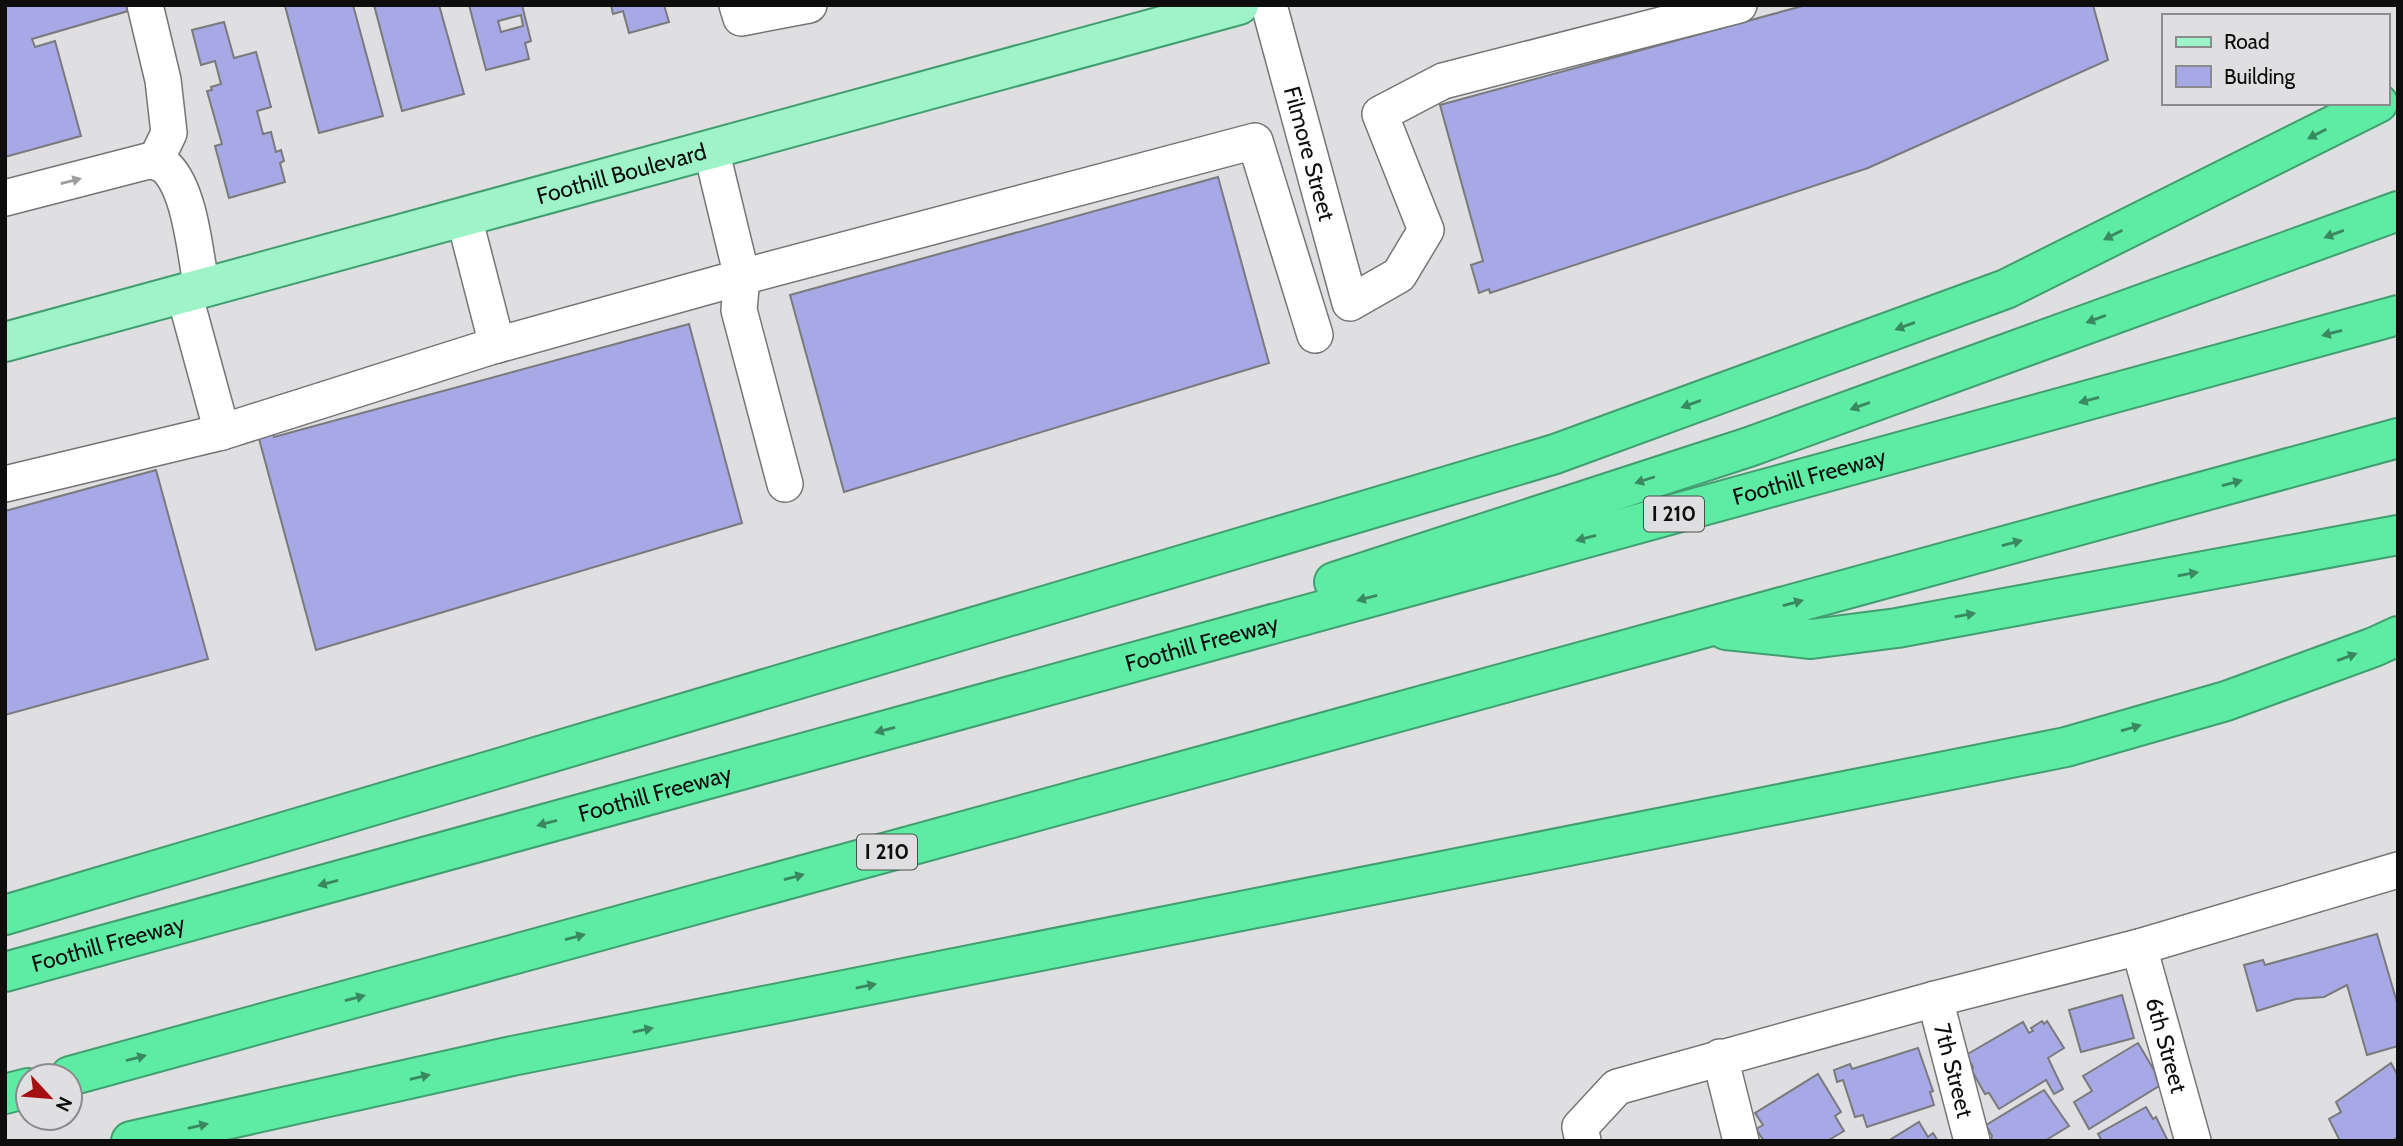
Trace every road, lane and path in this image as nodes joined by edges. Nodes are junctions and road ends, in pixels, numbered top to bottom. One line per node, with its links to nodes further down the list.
1 (145, 5): 9 (street)
2 (737, 5): 3 (street)
3 (809, 5)
4 (1239, 5): 8 (main road, Foothill Boulevard)
5 (1269, 5): 6 (street, Filmore Street)
6 (1739, 5)
7 (2374, 105): 28 (highway, one-way to 28)
8 (711, 149): 12 (main road, Foothill Boulevard); 13 (street)
9 (155, 162): 10 (street, one-way to 9); 14 (street)
10 (5, 198)
11 (2398, 211): 26 (highway, one-way to 26)
12 (464, 217): 14 (main road, Foothill Boulevard); 18 (street)
13 (741, 277): 16 (street); 18 (street); 22 (street)
14 (193, 291): 17 (main road, Foothill Boulevard); 19 (street)
15 (2398, 315): 26 (highway, Foothill Freeway / I 210, one-way to 26)
16 (1315, 335)
17 (5, 342)
18 (497, 345): 19 (street)
19 (222, 432): 21 (street)
20 (2398, 438): 24 (highway, I 210, one-way to 20)
21 (5, 484)
22 (785, 484)
23 (2398, 536): 24 (highway, one-way to 23)
24 (1703, 627): 33 (highway, I 210, one-way to 24)
25 (2398, 636): 35 (highway, one-way to 25)
26 (950, 712): 30 (highway, Foothill Freeway / I 210, one-way to 30)
27 (2398, 870): 29 (street)
28 (5, 915)
29 (2139, 947): 31 (street); 38 (street, 6th Street)
30 (5, 972)
31 (1935, 999): 32 (street); 37 (street, 7th Street)
32 (1720, 1057): 34 (street); 36 (street)
33 (84, 1072)
34 (1581, 1134)
35 (131, 1141)
36 (1741, 1141)
37 (1972, 1141)
38 (2193, 1141)

